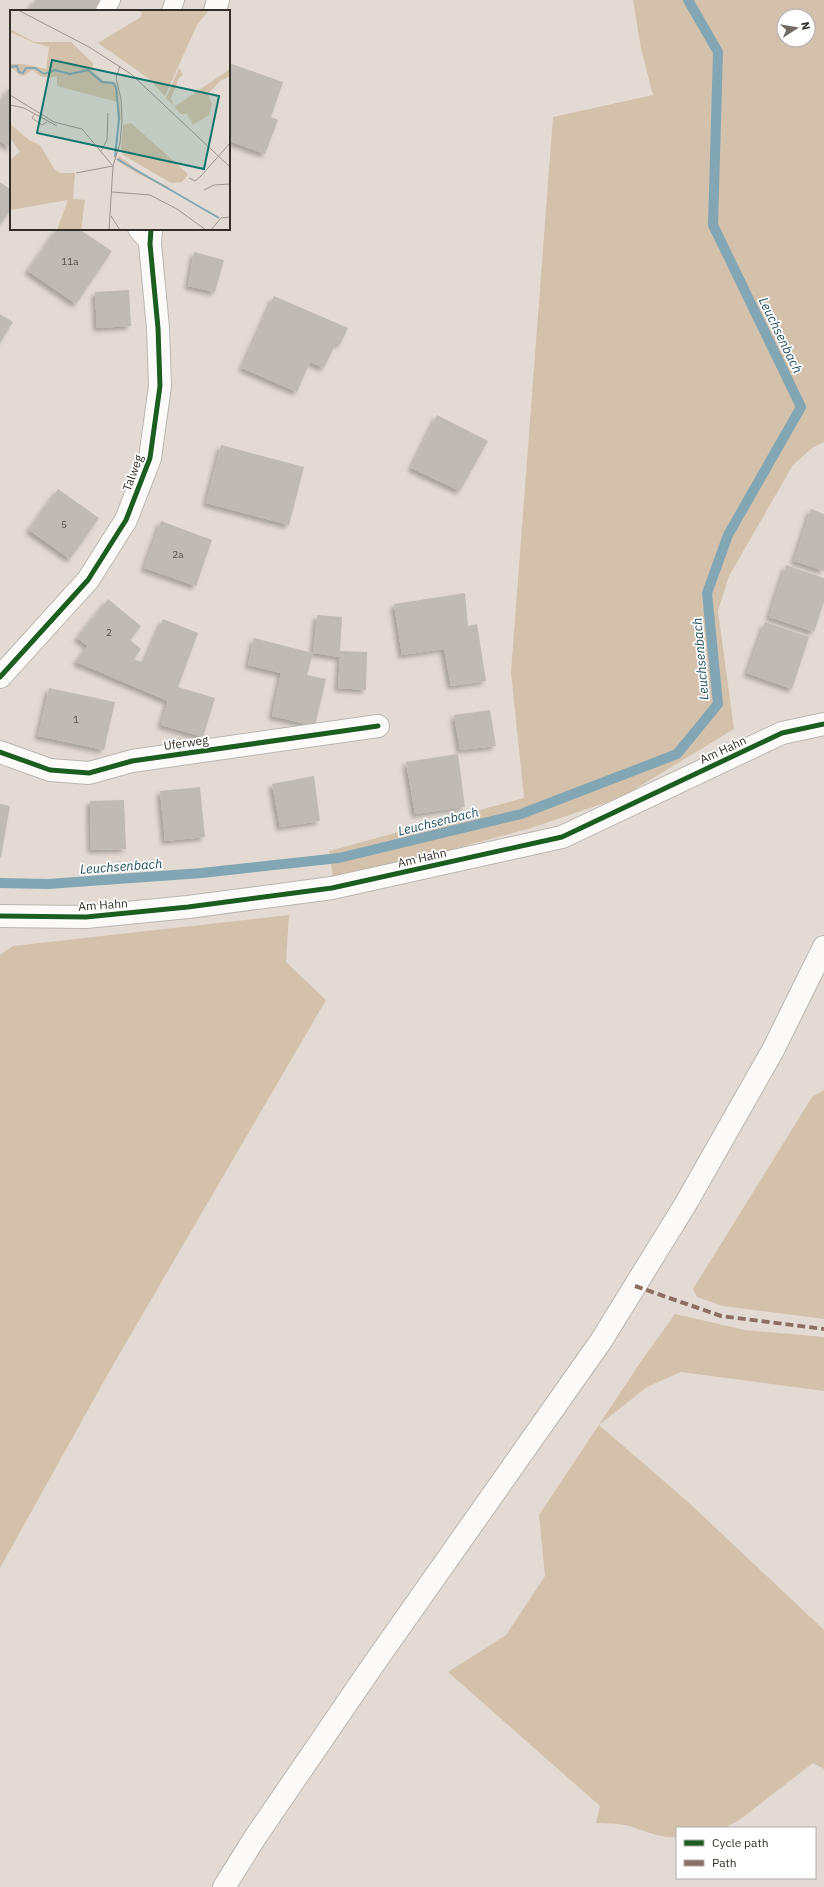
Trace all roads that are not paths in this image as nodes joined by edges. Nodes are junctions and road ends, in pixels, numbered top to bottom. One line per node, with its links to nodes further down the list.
1 (111, 0): 4 (lane)
2 (175, 0): 5 (lane)
3 (218, 0): 6 (street)
4 (106, 10)
5 (171, 10)
6 (215, 10)
7 (146, 234): 8 (street, Talweg)
8 (0, 677)
9 (824, 724): 12 (street, Am Hahn)
10 (378, 726): 11 (street, Uferweg)
11 (0, 752)
12 (0, 916)
13 (824, 947): 14 (street)
14 (224, 1887)

